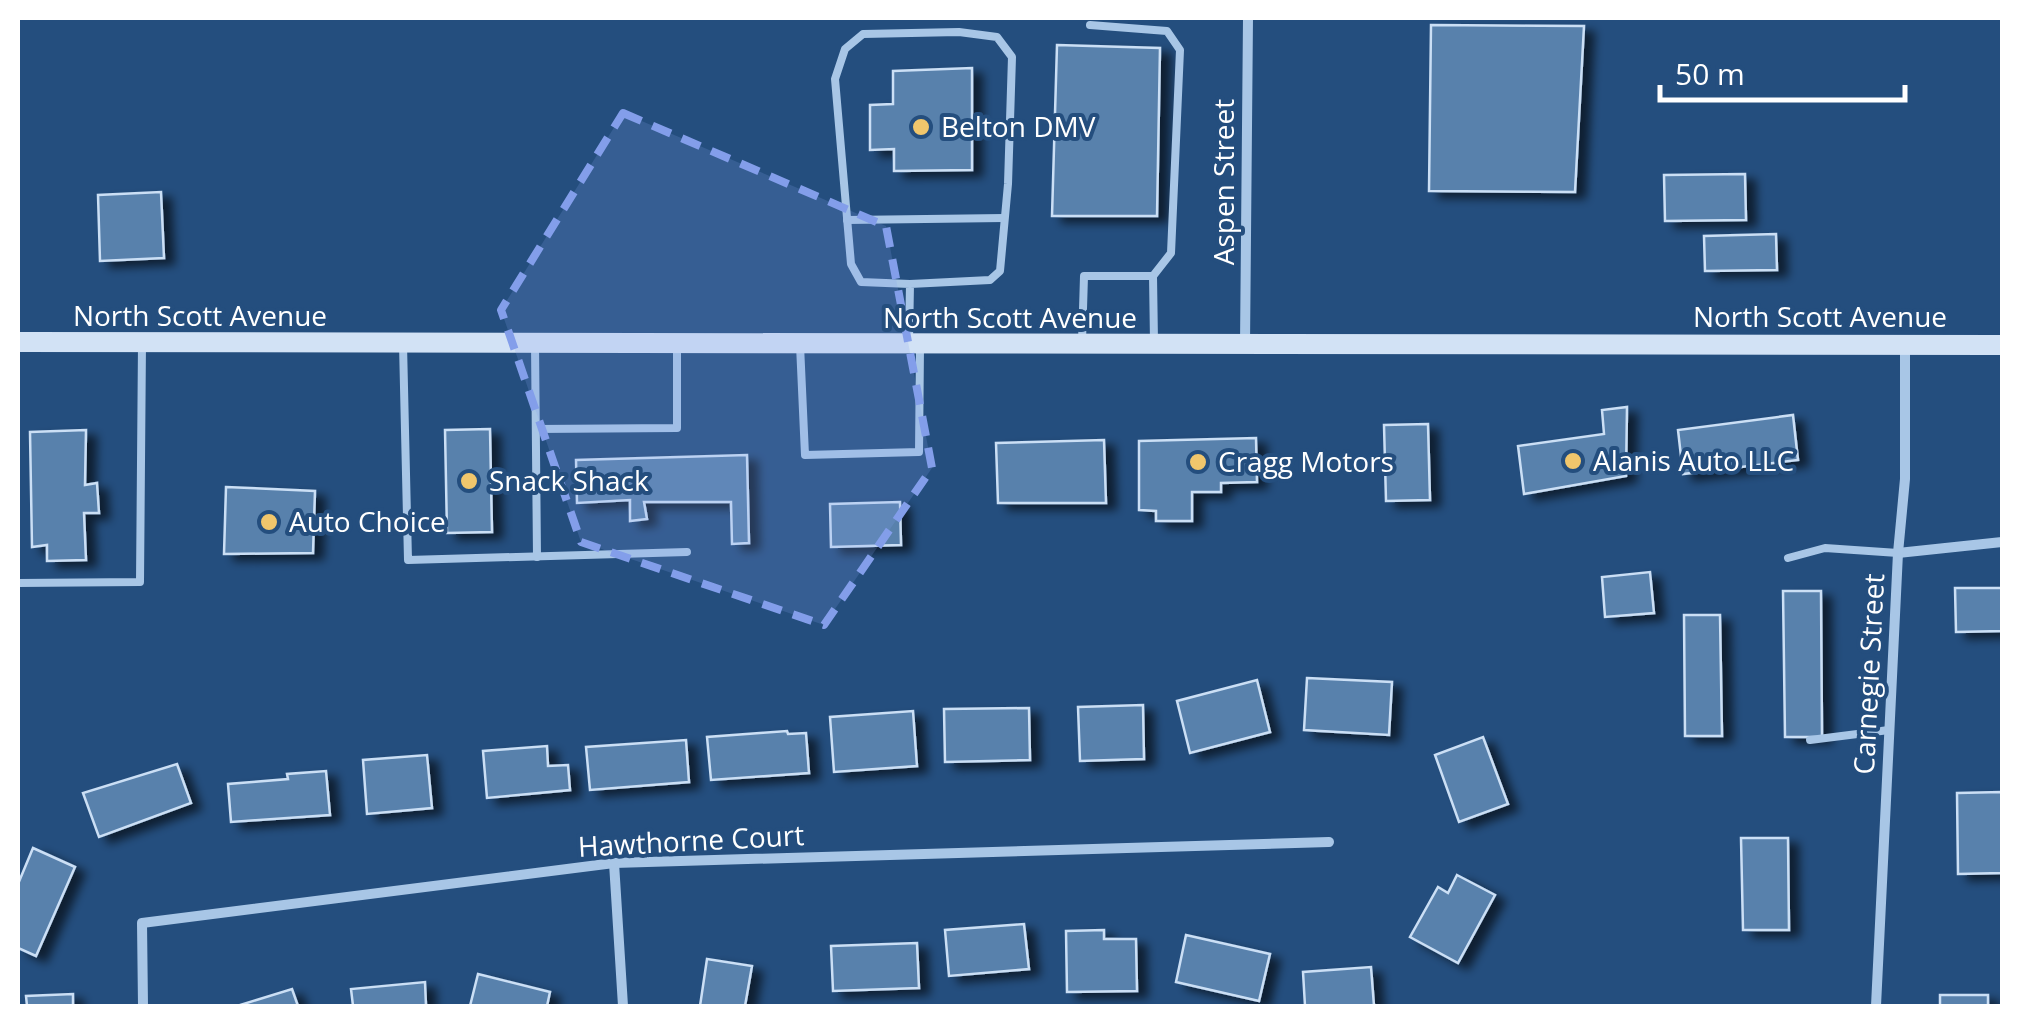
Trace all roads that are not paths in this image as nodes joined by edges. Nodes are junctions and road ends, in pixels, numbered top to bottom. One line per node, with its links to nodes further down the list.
1 (1248, 18): 18 (street, Aspen Street)
2 (1090, 24): 5 (lane)
3 (1004, 218): 4 (lane); 4 (lane); 6 (lane)
4 (847, 220): 6 (lane)
5 (1153, 276): 16 (lane); 17 (lane)
6 (910, 284): 14 (lane)
7 (18, 342): 8 (main road, North Scott Avenue)
8 (142, 343): 9 (main road, North Scott Avenue); 25 (lane)
9 (402, 344): 10 (main road, North Scott Avenue); 23 (lane)
10 (535, 344): 11 (main road, North Scott Avenue); 19 (lane)
11 (678, 344): 13 (main road, North Scott Avenue); 19 (lane)
12 (1904, 344): 15 (main road, North Scott Avenue); 18 (main road, North Scott Avenue); 22 (street, Carnegie Street)
13 (800, 345): 14 (main road, North Scott Avenue); 14 (lane)
14 (914, 345): 16 (main road, North Scott Avenue)
15 (2002, 345)
16 (1082, 346): 17 (main road, North Scott Avenue)
17 (1154, 346): 18 (main road, North Scott Avenue)
18 (1245, 346)
19 (536, 429): 23 (lane)
20 (2002, 542): 22 (street)
21 (687, 552): 23 (lane)
22 (1898, 553): 24 (lane); 26 (street, Carnegie Street)
23 (537, 557)
24 (1788, 558)
25 (18, 582)
26 (1890, 730): 27 (lane); 32 (street, Carnegie Street)
27 (1810, 740)
28 (1329, 842): 29 (street, Hawthorne Court)
29 (614, 863): 30 (street, Hawthorne Court); 31 (street)
30 (143, 1006)
31 (623, 1006)
32 (1876, 1006)

